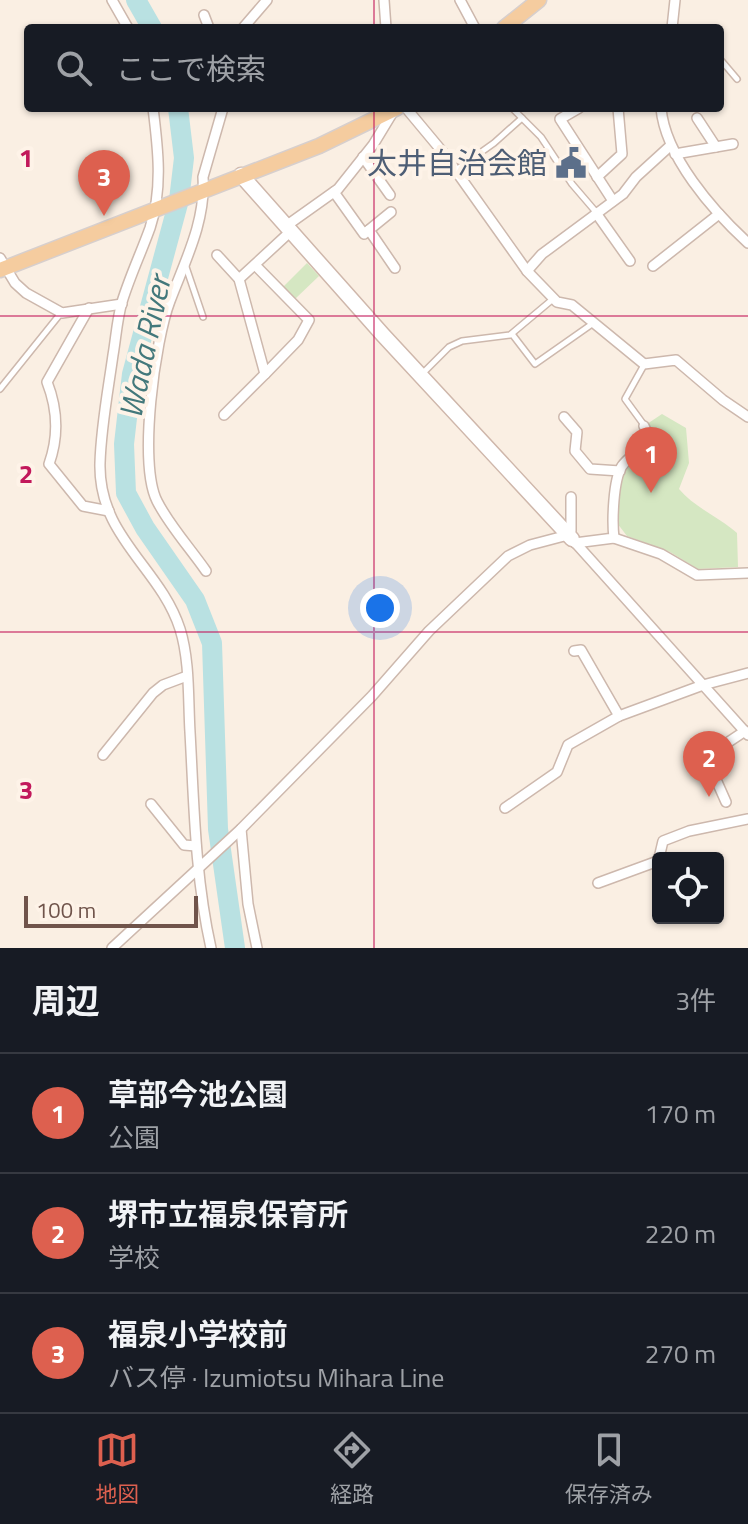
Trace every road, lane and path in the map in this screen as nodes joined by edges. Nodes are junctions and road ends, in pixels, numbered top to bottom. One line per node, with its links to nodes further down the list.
1 (112, 0): 8 (street)
2 (267, 0): 10 (street)
3 (384, 0): 11 (street)
4 (460, 0): 12 (street)
5 (539, 0): 13 (main road)
6 (675, 0): 14 (street)
7 (204, 15): 9 (street)
8 (126, 24)
9 (207, 24)
10 (246, 24)
11 (386, 24)
12 (473, 24)
13 (509, 24)
14 (672, 24)
15 (724, 64): 16 (lane)
16 (737, 79)
17 (153, 112): 39 (street)
18 (222, 112): 35 (street)
19 (388, 112): 33 (main road)
20 (393, 112): 31 (street)
21 (409, 112): 32 (street)
22 (516, 112): 26 (lane)
23 (572, 112): 34 (street)
24 (618, 112): 34 (street)
25 (662, 112): 30 (street)
26 (522, 118): 32 (lane); 41 (lane)
27 (697, 118): 29 (street)
28 (733, 144): 29 (street)
29 (716, 147): 30 (street)
30 (673, 150): 38 (street); 42 (street)
31 (363, 157): 36 (street); 37 (street)
32 (456, 170): 55 (street)
33 (241, 175): 35 (main road); 44 (street)
34 (597, 177): 38 (street)
35 (200, 190): 39 (main road); 50 (street)
36 (334, 192): 44 (street); 45 (street)
37 (390, 195)
38 (613, 201): 41 (street)
39 (158, 208): 51 (main road); 58 (street)
40 (391, 212): 45 (street)
41 (596, 213): 49 (street); 55 (street)
42 (719, 214): 46 (street); 53 (street)
43 (748, 227): 46 (street)
44 (289, 228): 52 (street); 66 (street)
45 (369, 230): 54 (street)
46 (740, 236): 47 (street)
47 (748, 243)
48 (217, 255): 56 (street)
49 (630, 261)
50 (185, 263): 61 (lane); 77 (street)
51 (2, 265): 60 (street)
52 (255, 265): 56 (street); 65 (street)
53 (653, 266)
54 (395, 268)
55 (527, 271): 57 (street)
56 (239, 279): 65 (street)
57 (553, 299): 62 (street); 63 (lane)
58 (122, 304): 59 (street); 74 (street)
59 (89, 308): 60 (street); 74 (street)
60 (62, 313): 67 (lane)
61 (203, 317)
62 (592, 324): 63 (lane); 64 (street)
63 (512, 334): 66 (lane)
64 (644, 364): 70 (street); 71 (lane)
65 (265, 374): 68 (street)
66 (420, 376): 76 (street)
67 (0, 389)
68 (224, 415)
69 (564, 417): 72 (street)
70 (748, 417)
71 (644, 426): 72 (street)
72 (620, 471): 75 (street)
73 (571, 497): 76 (street)
74 (109, 511): 81 (street)
75 (614, 538): 76 (street); 78 (street)
76 (571, 539): 82 (street); 90 (street)
77 (206, 571)
78 (748, 573)
79 (574, 651): 83 (street)
80 (748, 673): 82 (street)
81 (187, 676): 85 (street); 91 (street)
82 (703, 685): 83 (street); 84 (street)
83 (619, 716): 88 (street)
84 (746, 733): 86 (street)
85 (103, 755)
86 (726, 802)
87 (151, 804): 91 (street)
88 (505, 808)
89 (748, 819): 92 (street)
90 (239, 831): 94 (street); 98 (street)
91 (196, 846): 94 (street)
92 (661, 852)
93 (652, 862): 95 (street)
94 (197, 868): 96 (street); 97 (street)
95 (598, 883)
96 (112, 948)
97 (211, 948)
98 (257, 948)

